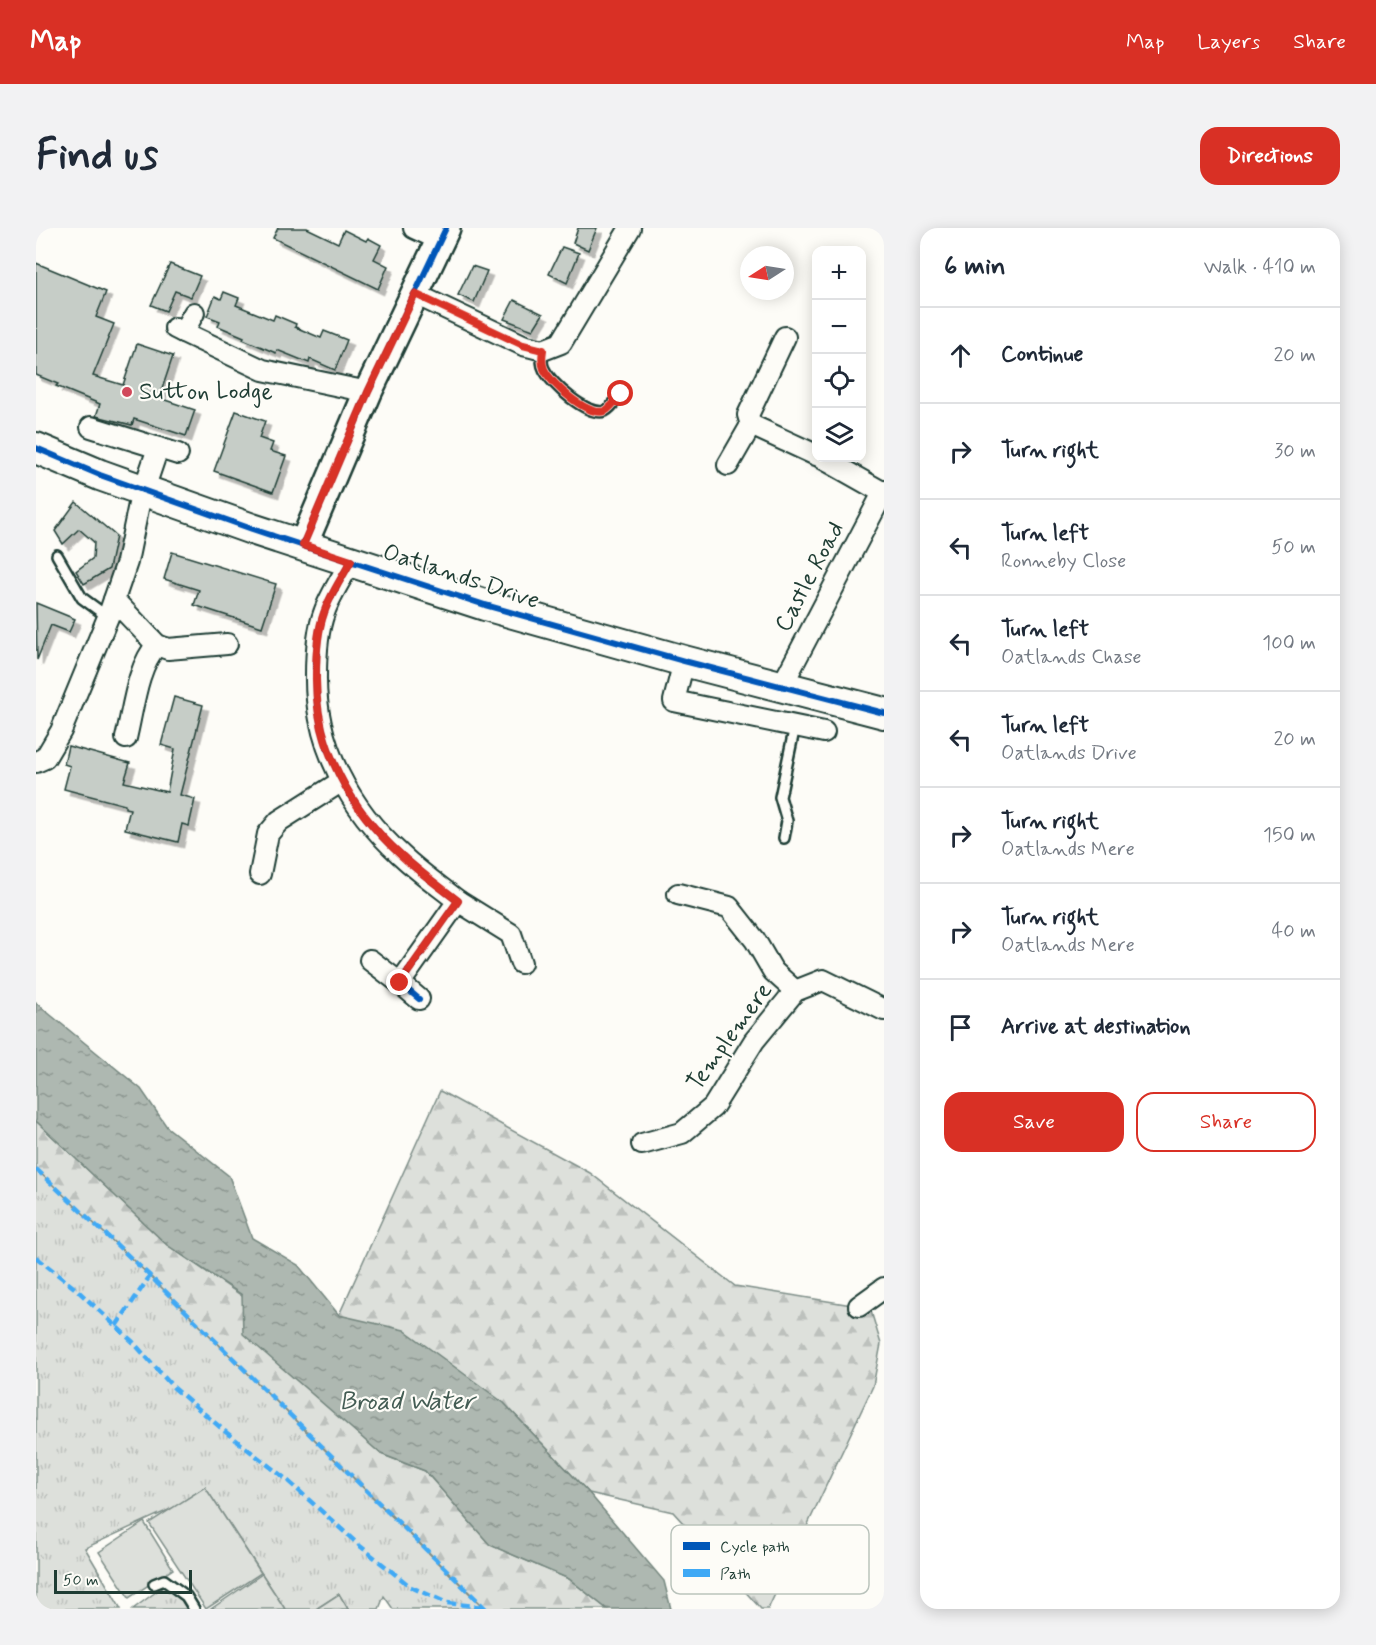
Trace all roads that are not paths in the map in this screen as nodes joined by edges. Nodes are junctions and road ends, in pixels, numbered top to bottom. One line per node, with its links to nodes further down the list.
1 (414, 228): 3 (street)
2 (630, 228): 7 (street)
3 (443, 234): 4 (street)
4 (415, 294): 7 (street); 8 (street)
5 (194, 313): 8 (street)
6 (785, 338): 10 (street)
7 (543, 350): 9 (lane)
8 (368, 392): 20 (street)
9 (621, 394)
10 (751, 426): 14 (street); 17 (street)
11 (91, 427): 13 (street)
12 (36, 448): 18 (main road, Oatlands Drive)
13 (158, 448): 15 (street); 18 (street)
14 (812, 453)
15 (178, 454)
16 (829, 462): 19 (street)
17 (728, 465)
18 (144, 491): 20 (main road, Oatlands Drive); 23 (street)
19 (884, 492): 27 (street, Castle Road)
20 (303, 545): 22 (main road, Oatlands Drive)
21 (57, 555): 23 (lane)
22 (351, 561): 26 (main road, Oatlands Drive); 33 (street)
23 (111, 609): 25 (street); 32 (street)
24 (227, 644): 25 (street)
25 (157, 645): 31 (street)
26 (684, 661): 27 (main road, Oatlands Drive); 29 (street)
27 (784, 687): 28 (main road, Oatlands Drive)
28 (884, 713)
29 (795, 726): 30 (street); 34 (lane)
30 (824, 732)
31 (126, 738)
32 (36, 762)
33 (342, 781): 35 (street); 37 (street)
34 (784, 838)
35 (260, 874)
36 (678, 894): 41 (street, Templemere)
37 (458, 901): 39 (street); 40 (street)
38 (370, 960): 40 (street)
39 (522, 963)
40 (400, 983): 42 (street)
41 (795, 991): 43 (street, Templemere); 44 (street, Templemere)
42 (419, 999)
43 (884, 1010)
44 (642, 1144)
45 (884, 1288): 46 (street)
46 (859, 1306)
47 (154, 1584): 48 (lane)
48 (194, 1609)

